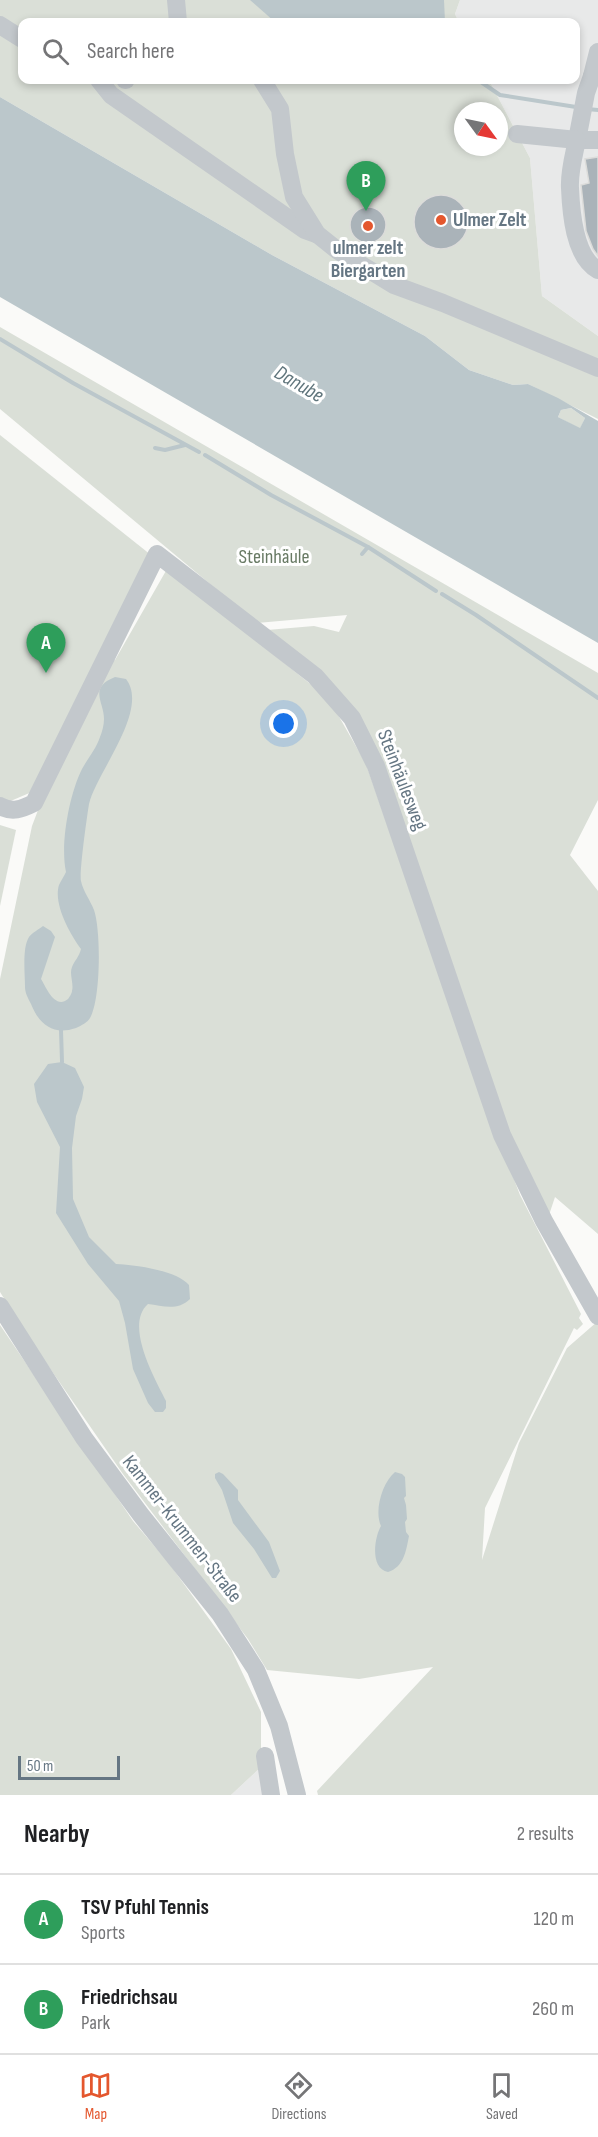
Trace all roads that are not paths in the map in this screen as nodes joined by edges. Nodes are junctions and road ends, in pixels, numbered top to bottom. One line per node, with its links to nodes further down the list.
1 (0, 25): 2 (street)
2 (18, 36)
3 (598, 52): 4 (street)
4 (592, 82): 8 (street)
5 (102, 84): 10 (street)
6 (264, 84): 10 (street)
7 (517, 134): 8 (street)
8 (577, 140): 9 (street); 11 (street)
9 (598, 140)
10 (317, 234): 12 (street)
11 (598, 270)
12 (598, 368)
13 (0, 806): 15 (street, Steinhäulesweg)
14 (0, 1306): 18 (street, Kammer-Krummen-Straße)
15 (598, 1316)
16 (265, 1756): 17 (street)
17 (271, 1795)
18 (297, 1795)

